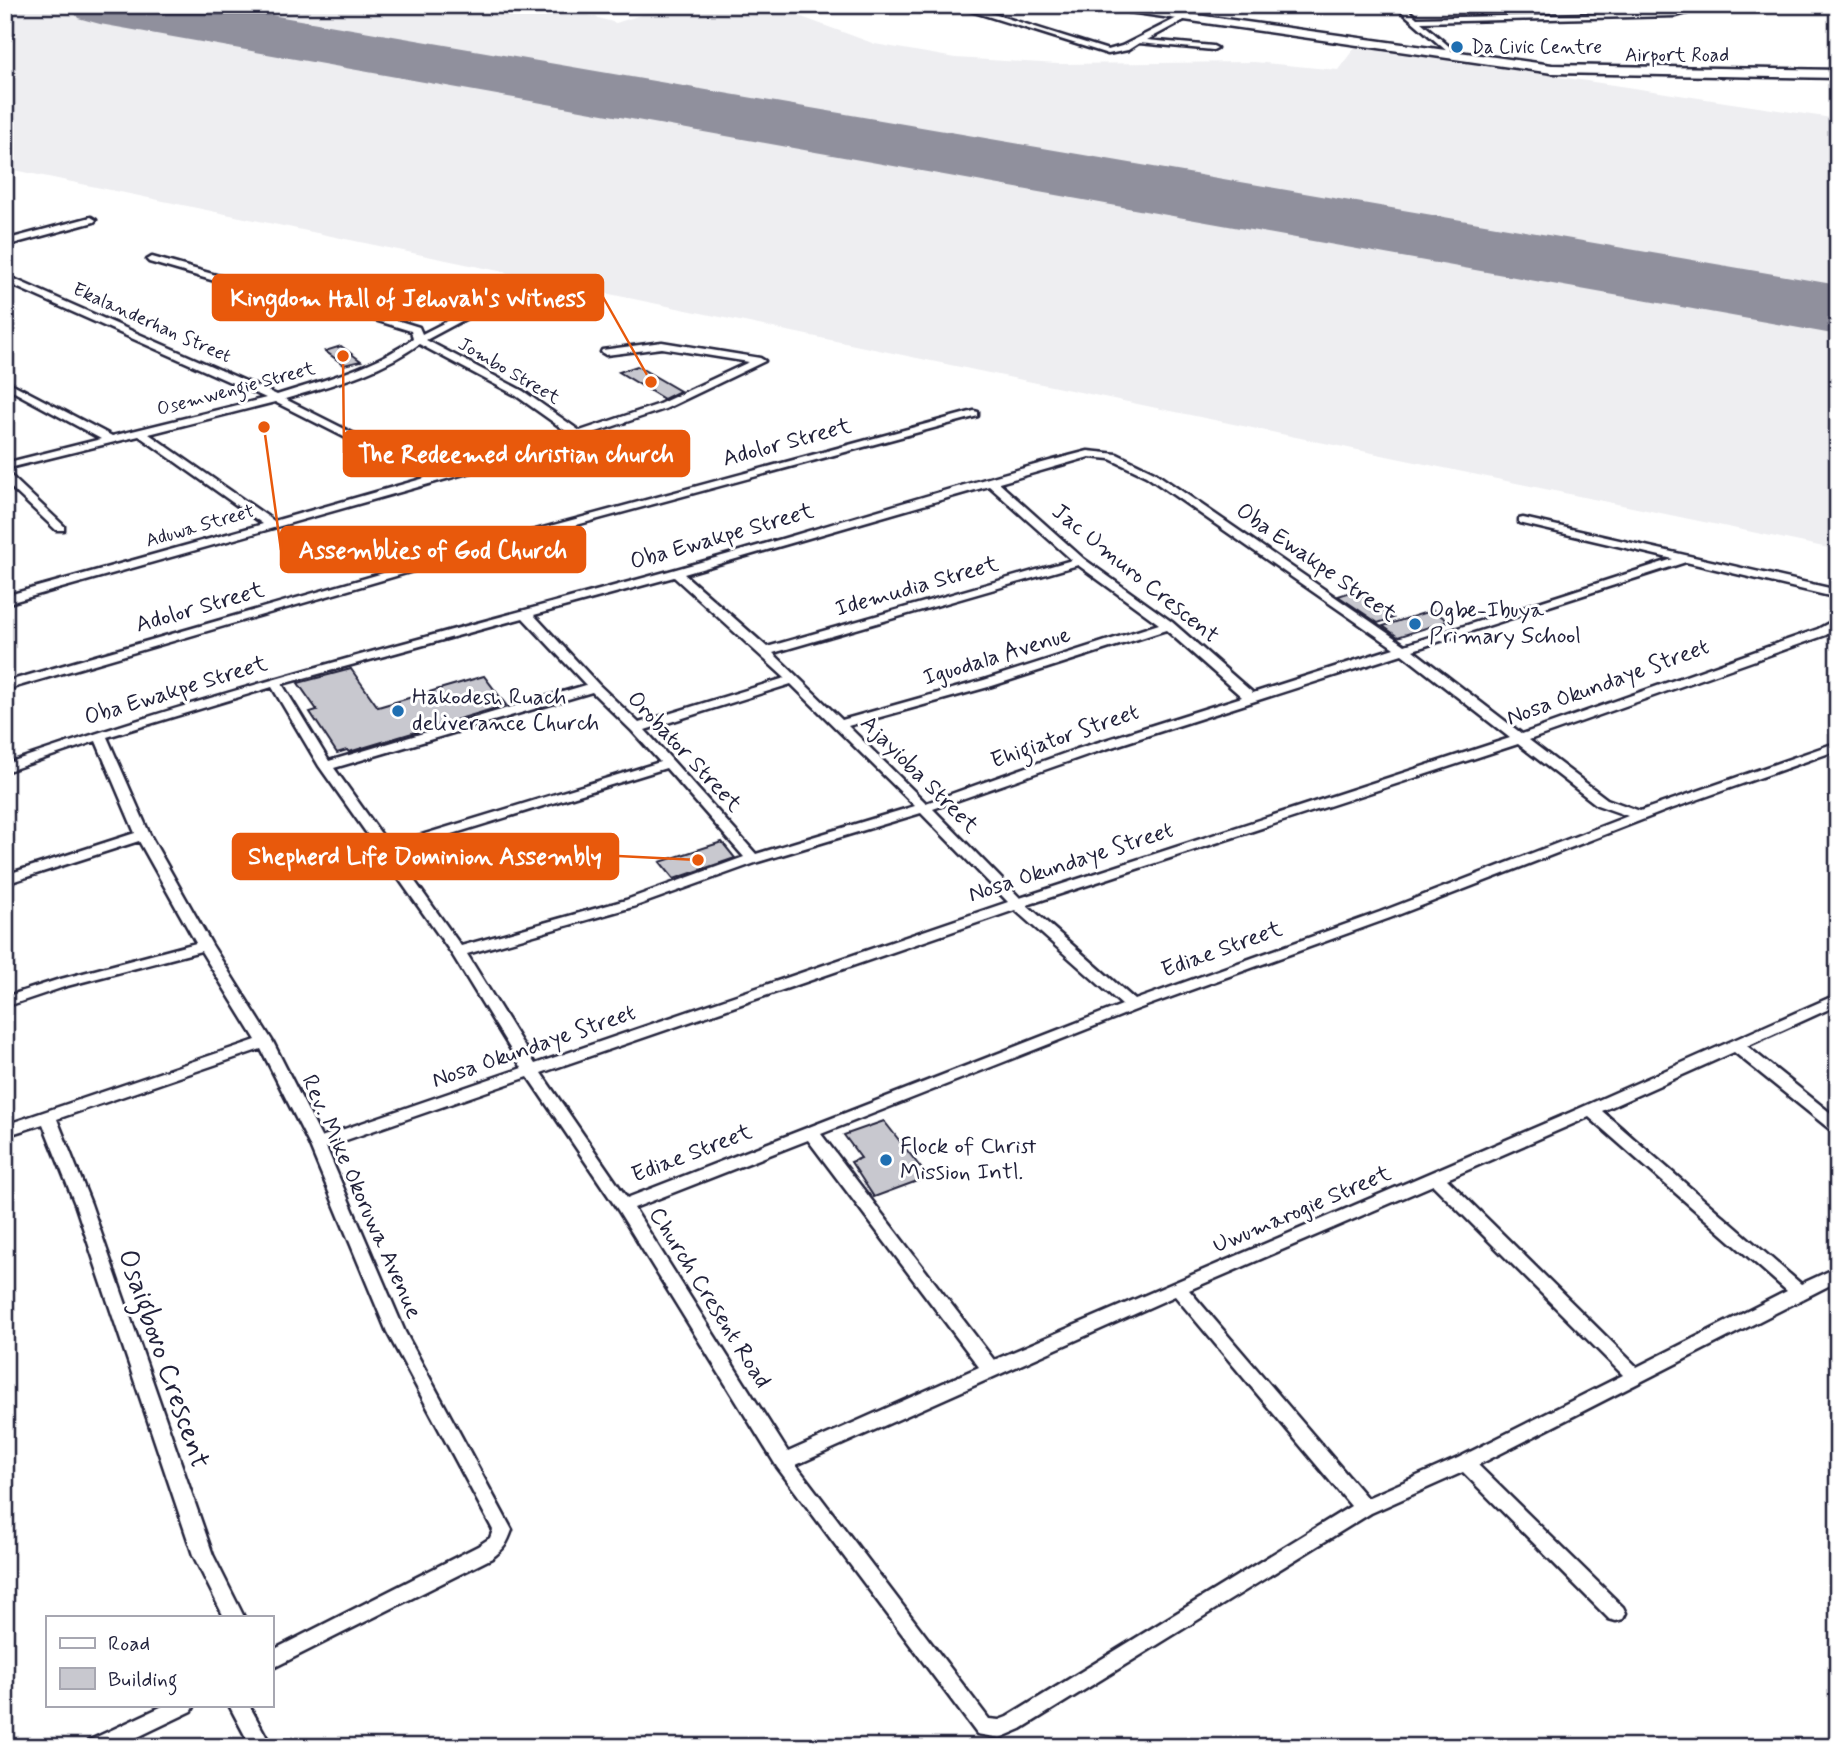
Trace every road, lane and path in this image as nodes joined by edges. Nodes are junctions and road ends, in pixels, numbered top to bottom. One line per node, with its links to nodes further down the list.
1 (956, 5): 11 (street)
2 (1101, 5): 8 (main road, Airport Road)
3 (1136, 5): 10 (main road, Airport Road)
4 (1398, 5): 9 (street)
5 (1685, 5): 9 (street)
6 (1833, 5): 7 (street)
7 (1838, 11)
8 (1183, 17): 10 (main road, Airport Road); 11 (street)
9 (1414, 19): 13 (street)
10 (1254, 25): 13 (main road, Airport Road); 15 (main road, Airport Road)
11 (1138, 41): 12 (street)
12 (1213, 48)
13 (1448, 50): 14 (main road, Airport Road)
14 (1838, 68)
15 (1838, 74)
16 (91, 220): 17 (street)
17 (5, 243)
18 (152, 260): 21 (street, Jombo Street)
19 (5, 278): 24 (street, Ekalanderhan Street)
20 (464, 316): 21 (street, Osemwengie Street)
21 (418, 340): 24 (street, Osemwengie Street); 27 (street, Jombo Street)
22 (606, 352): 27 (street, Aduwa Street)
23 (5, 383): 28 (street)
24 (276, 399): 26 (street, Osemwengie Street); 31 (street, Ekalanderhan Street)
25 (974, 414): 48 (street, Adolor Street)
26 (142, 433): 28 (street, Osemwengie Street); 34 (street)
27 (580, 436): 31 (street, Aduwa Street)
28 (111, 440): 29 (street, Osemwengie Street)
29 (5, 466)
30 (5, 476): 35 (street)
31 (433, 478): 34 (street, Aduwa Street)
32 (991, 482): 37 (street, Jac Umuro Crescent); 38 (street, Oba Ewakpe Street); 44 (street, Oba Ewakpe Street)
33 (1523, 520): 36 (street)
34 (272, 525): 40 (street, Aduwa Street)
35 (60, 528)
36 (1685, 559): 39 (street); 44 (street, Ehigiator Street)
37 (1080, 561): 43 (street, Jac Umuro Crescent); 45 (street, Idemudia Street)
38 (676, 573): 41 (street, Oba Ewakpe Street); 45 (street, Ajayioba Street)
39 (1838, 594)
40 (5, 600)
41 (526, 614): 47 (street, Oba Ewakpe Street); 49 (street, Orobator Street)
42 (1838, 622): 54 (street, Nosa Okundaye Street)
43 (1168, 625): 50 (street, Jac Umuro Crescent); 51 (street, Iguodala Avenue)
44 (1405, 650): 50 (street, Ehigiator Street); 54 (street, Oba Ewakpe Street)
45 (765, 652): 46 (street, Ajayioba Street)
46 (792, 680): 51 (street, Ajayioba Street); 52 (street)
47 (275, 682): 53 (street, Oba Ewakpe Street); 57 (street, Church Cresent Road)
48 (5, 686)
49 (594, 687): 52 (street, Orobator Street); 57 (street)
50 (1252, 699): 59 (street, Ehigiator Street)
51 (838, 725): 59 (street, Ajayioba Street)
52 (637, 728): 56 (street, Orobator Street)
53 (100, 735): 58 (street, Oba Ewakpe Street); 61 (street, Rev. Mike Okoruwa Avenue)
54 (1519, 739): 60 (street, Oba Ewakpe Street); 65 (street, Nosa Okundaye Street)
55 (1838, 746): 60 (street, Ediae Street)
56 (669, 763): 62 (street); 63 (street, Orobator Street)
57 (326, 766): 62 (street, Church Cresent Road)
58 (5, 768)
59 (924, 808): 63 (street, Ehigiator Street); 65 (street, Ajayioba Street)
60 (1642, 816): 70 (street, Ediae Street)
61 (143, 835): 64 (street); 66 (street, Rev. Mike Okoruwa Avenue)
62 (386, 850): 67 (street, Church Cresent Road)
63 (753, 859): 67 (street, Ehigiator Street)
64 (5, 880)
65 (1017, 904): 70 (street, Ajayioba Street); 73 (street, Nosa Okundaye Street)
66 (205, 945): 69 (street); 71 (street, Rev. Mike Okoruwa Avenue)
67 (458, 952): 73 (street, Church Cresent Road)
68 (1838, 999): 72 (street, Uwumarogie Street)
69 (5, 1002)
70 (1133, 1006): 78 (street, Ediae Street)
71 (265, 1042): 75 (street); 79 (street, Rev. Mike Okoruwa Avenue)
72 (1736, 1046): 74 (street, Uwumarogie Street); 76 (street)
73 (532, 1072): 79 (street, Nosa Okundaye Street); 81 (street, Church Cresent Road)
74 (1590, 1109): 80 (street, Uwumarogie Street); 84 (street)
75 (48, 1116): 77 (street); 91 (street, Osaigbovo Crescent)
76 (1838, 1127)
77 (5, 1131)
78 (811, 1132): 81 (street, Ediae Street); 85 (street)
79 (317, 1144): 92 (street, Rev. Mike Okoruwa Avenue)
80 (1435, 1177): 83 (street, Uwumarogie Street); 86 (street)
81 (624, 1206): 87 (street, Church Cresent Road)
82 (1838, 1273): 84 (street)
83 (1178, 1288): 85 (street, Uwumarogie Street); 89 (street)
84 (1800, 1293): 86 (street)
85 (989, 1367): 87 (street, Uwumarogie Street)
86 (1636, 1377): 88 (street)
87 (783, 1462): 89 (street, Church Cresent Road)
88 (1465, 1462): 89 (street); 90 (street)
89 (1364, 1508)
90 (1616, 1613)
91 (234, 1616)
92 (273, 1660)
93 (183, 1706): 95 (street)
94 (240, 1706): 96 (street)
95 (95, 1747)
96 (262, 1747)

